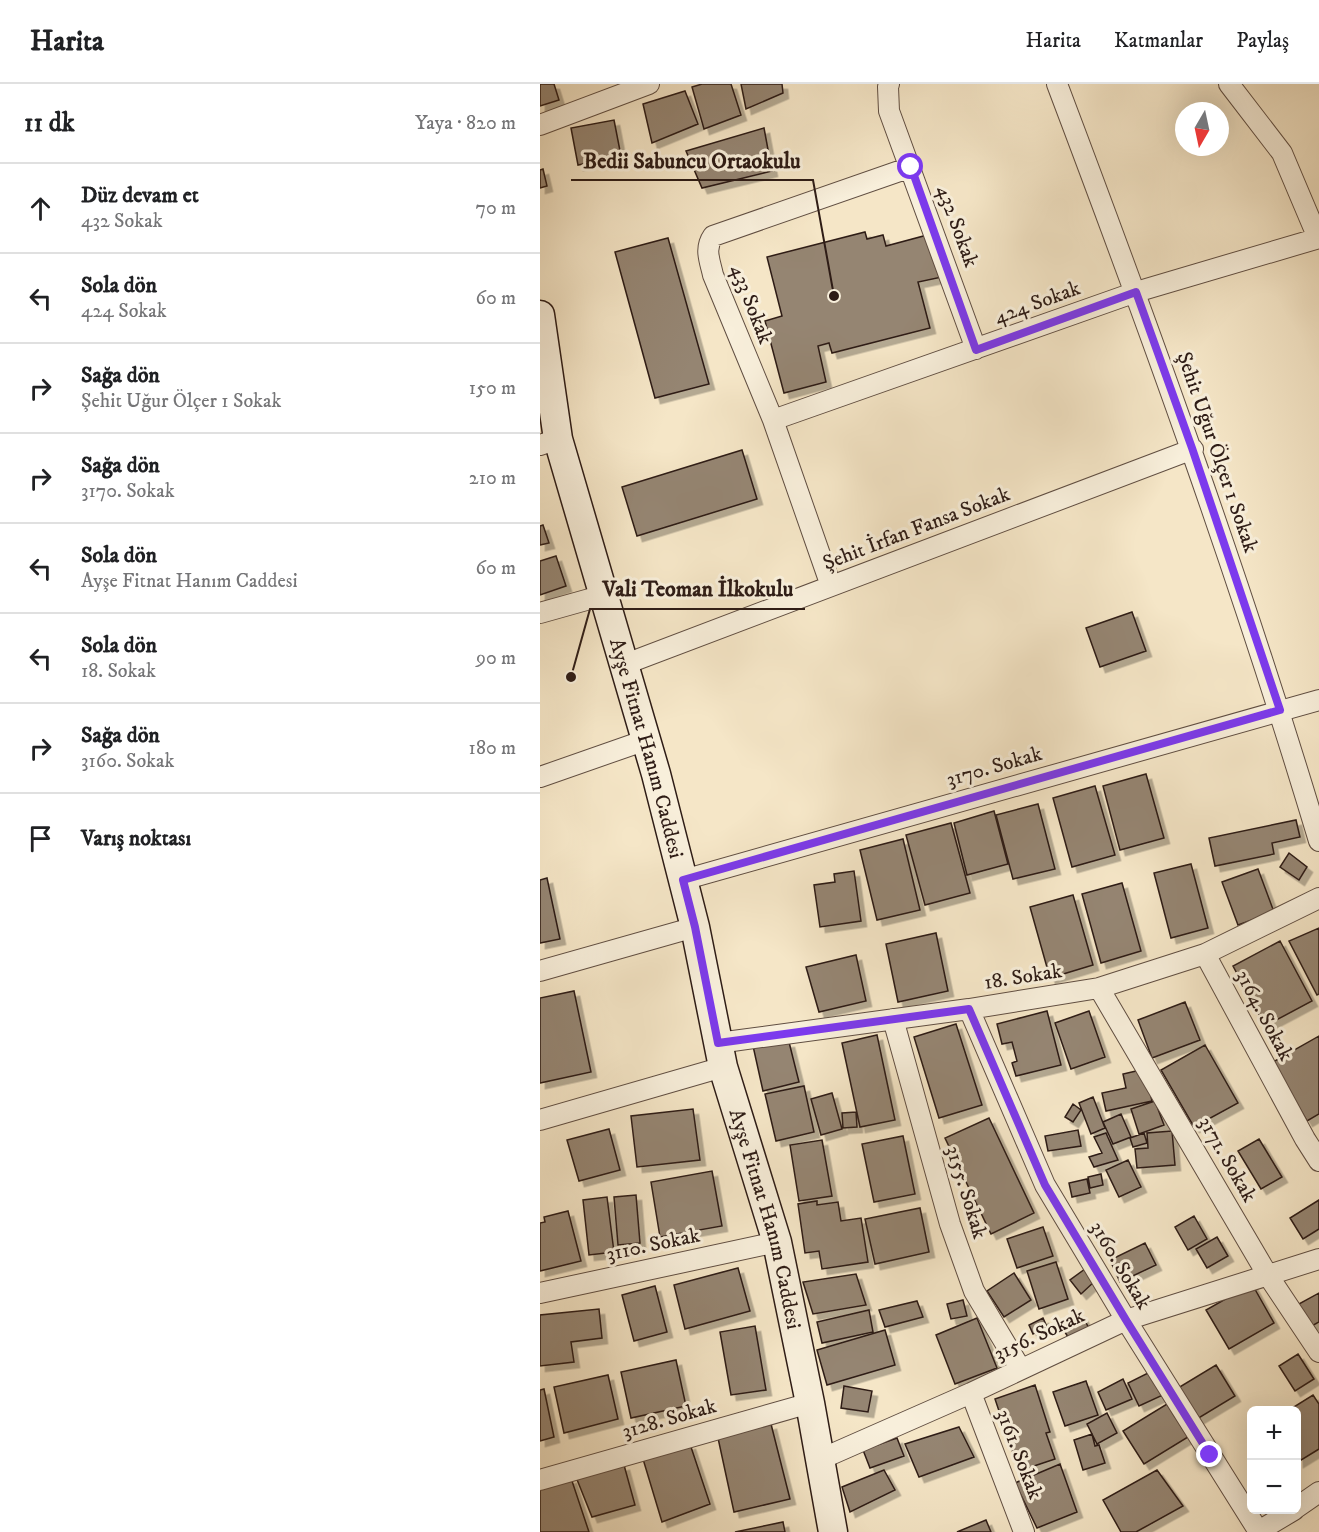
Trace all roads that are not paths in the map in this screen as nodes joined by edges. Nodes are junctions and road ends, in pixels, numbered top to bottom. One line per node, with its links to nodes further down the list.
1 (649, 84): 5 (street)
2 (890, 84): 6 (street, 432 Sokak)
3 (1057, 84): 8 (street, Şehit Uğur Ölçer 1 Sokak)
4 (1230, 84): 7 (street)
5 (540, 125)
6 (911, 167): 10 (street, 432 Sokak); 11 (street, 433 Sokak)
7 (1319, 238): 8 (street, 424 Sokak)
8 (1136, 292): 10 (street, 424 Sokak); 13 (street, Şehit Uğur Ölçer 1 Sokak)
9 (540, 315): 12 (street, Ayşe Fitnat Hanım Caddesi)
10 (976, 350): 11 (street, 424 Sokak)
11 (773, 420): 14 (street, 433 Sokak)
12 (549, 442): 15 (street, Ayşe Fitnat Hanım Caddesi)
13 (1192, 448): 14 (street, Şehit İrfan Fansa Sokak); 19 (street, Şehit Uğur Ölçer 1 Sokak)
14 (831, 586): 17 (street, Şehit İrfan Fansa Sokak)
15 (604, 595): 16 (street); 17 (street, Ayşe Fitnat Hanım Caddesi)
16 (540, 613)
17 (623, 665): 20 (street, Ayşe Fitnat Hanım Caddesi)
18 (1319, 700): 19 (street, 3170. Sokak)
19 (1280, 710): 22 (street, Şehit Uğur Ölçer 1 Sokak); 23 (street, 3170. Sokak)
20 (646, 740): 21 (street); 23 (street, Ayşe Fitnat Hanım Caddesi)
21 (540, 777)
22 (1319, 841)
23 (683, 880): 25 (street, Ayşe Fitnat Hanım Caddesi)
24 (1319, 898): 26 (street, 18. Sokak)
25 (695, 927): 27 (street); 31 (street, Ayşe Fitnat Hanım Caddesi)
26 (1205, 954): 28 (street, 18. Sokak); 33 (street, 3164. Sokak)
27 (540, 972)
28 (1099, 988): 29 (street, 18. Sokak); 37 (street, 3171. Sokak)
29 (969, 1009): 30 (street, 18. Sokak); 39 (street, 3160. Sokak)
30 (893, 1019): 31 (street, 18. Sokak); 41 (street, 3155. Sokak)
31 (721, 1055): 32 (street, 18. Sokak); 35 (street, Ayşe Fitnat Hanım Caddesi)
32 (540, 1120)
33 (1312, 1136): 34 (street, 3164. Sokak)
34 (1319, 1161)
35 (777, 1242): 38 (street, 3110. Sokak); 43 (street, Ayşe Fitnat Hanım Caddesi)
36 (1319, 1259): 37 (street, 3156. Sokak)
37 (1267, 1274): 39 (street, 3156. Sokak); 40 (street, 3171. Sokak)
38 (540, 1293)
39 (1126, 1320): 41 (street, 3156. Sokak); 51 (street, 3160. Sokak)
40 (1319, 1352)
41 (1020, 1368): 42 (street, 3156. Sokak)
42 (971, 1393): 44 (street, 3156. Sokak); 50 (street, 3161. Sokak)
43 (810, 1403): 44 (street, Ayşe Fitnat Hanım Caddesi); 45 (street, 3128. Sokak)
44 (821, 1459): 49 (street, Ayşe Fitnat Hanım Caddesi)
45 (540, 1480)
46 (1319, 1492): 47 (street)
47 (1301, 1505)
48 (1287, 1514): 51 (street)
49 (833, 1532)
50 (1024, 1532)
51 (1258, 1532)

